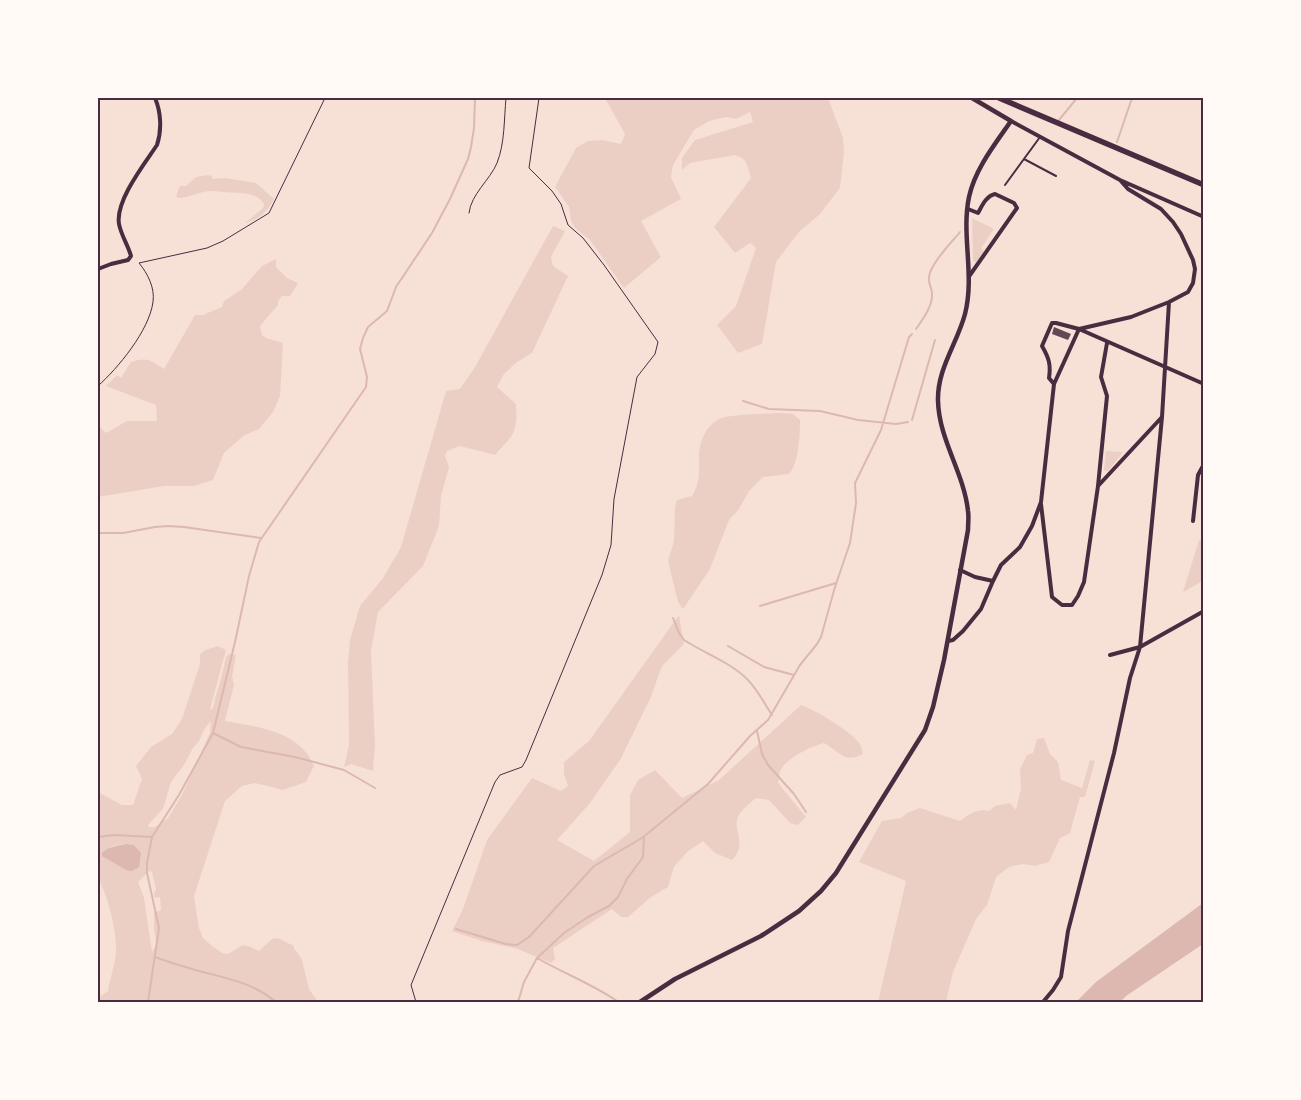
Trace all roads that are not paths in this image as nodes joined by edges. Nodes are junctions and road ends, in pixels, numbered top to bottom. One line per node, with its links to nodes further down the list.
1 (155, 98): 13 (street)
2 (972, 98): 4 (street)
3 (999, 98): 10 (main road)
4 (1011, 121): 5 (street); 11 (street)
5 (1040, 137): 6 (lane); 8 (street)
6 (1024, 159): 7 (lane); 9 (lane)
7 (1056, 176)
8 (1120, 180): 12 (street); 15 (street)
9 (1005, 185)
10 (1204, 185)
11 (968, 209): 14 (street); 14 (street)
12 (1204, 217)
13 (98, 269)
14 (970, 275): 26 (street)
15 (1169, 302): 16 (street); 18 (street)
16 (1079, 329): 17 (street); 19 (street); 19 (street)
17 (1107, 342): 18 (street); 23 (street)
18 (1165, 368): 20 (street); 21 (street)
19 (1054, 384): 24 (street)
20 (1204, 384)
21 (1162, 417): 23 (street); 30 (street)
22 (1204, 464): 25 (street)
23 (1098, 486): 24 (street)
24 (1041, 502): 27 (street)
25 (1192, 521)
26 (960, 570): 27 (street); 29 (street)
27 (993, 580): 29 (street)
28 (1204, 611): 30 (street)
29 (948, 641): 32 (street)
30 (1140, 647): 31 (street); 33 (street)
31 (1110, 655)
32 (640, 1002)
33 (1043, 1002)

